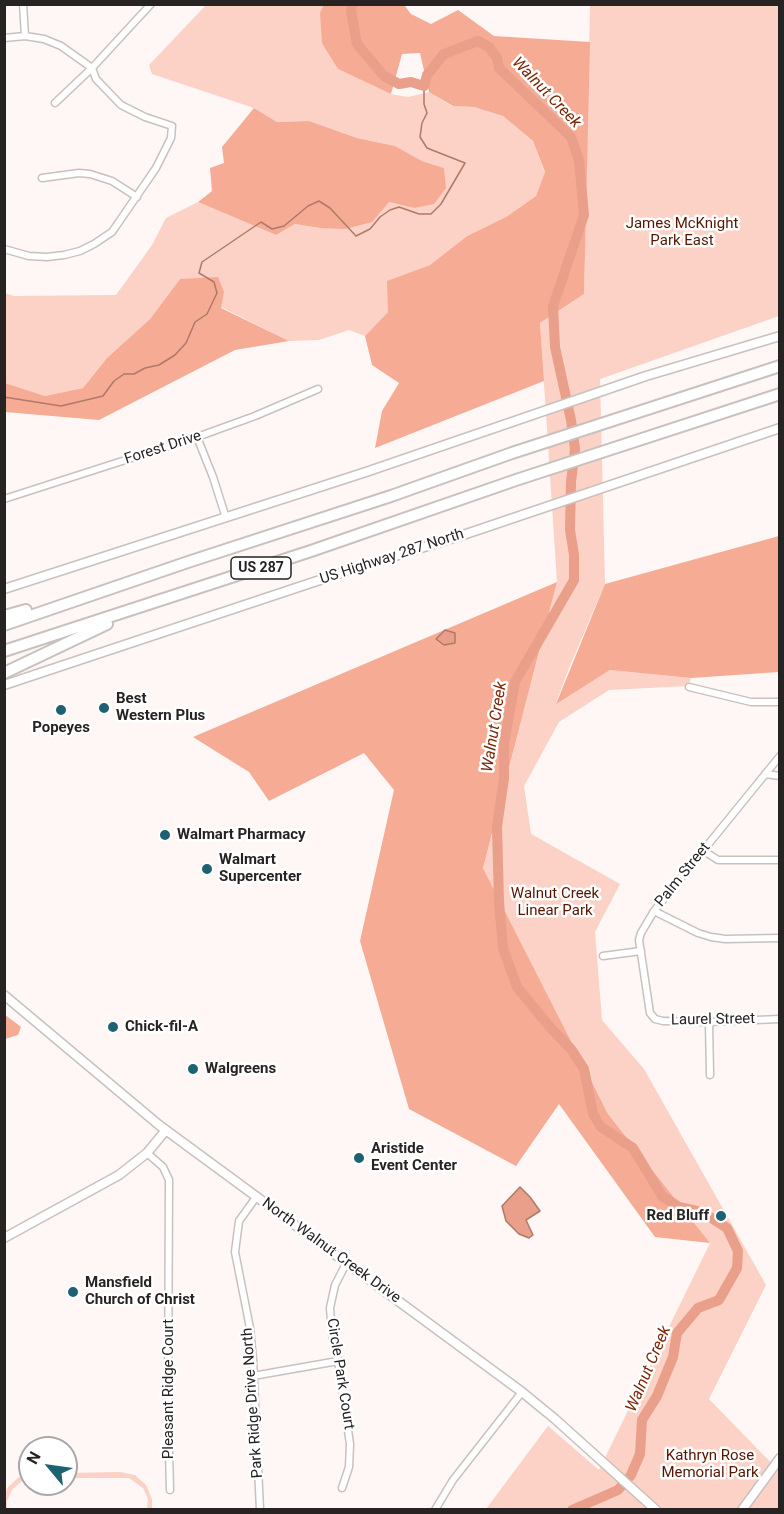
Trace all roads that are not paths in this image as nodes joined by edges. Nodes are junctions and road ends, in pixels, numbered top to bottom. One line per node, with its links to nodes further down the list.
1 (23, 4): 3 (street)
2 (151, 4): 5 (street)
3 (25, 36): 4 (street); 5 (street)
4 (4, 38)
5 (92, 69): 6 (street); 8 (street)
6 (55, 103)
7 (42, 178): 8 (street)
8 (137, 197): 9 (street)
9 (4, 249)
10 (780, 336): 17 (main road)
11 (780, 366): 19 (highway, US 287)
12 (318, 389): 15 (street, Forest Drive)
13 (780, 394): 20 (highway, US 287)
14 (780, 428): 25 (main road, US Highway 287 North)
15 (197, 437): 16 (street, Forest Drive); 17 (street)
16 (4, 499)
17 (226, 518): 18 (main road)
18 (4, 589)
19 (110, 589): 21 (highway); 22 (highway, US 287)
20 (124, 612): 23 (highway, US 287); 24 (highway)
21 (4, 616)
22 (4, 625)
23 (4, 651)
24 (4, 673)
25 (4, 685)
26 (688, 687): 27 (street)
27 (780, 702)
28 (780, 756): 29 (street, Palm Street)
29 (765, 774): 30 (street); 31 (street, Palm Street)
30 (780, 776)
31 (704, 851): 32 (street); 33 (street, Palm Street)
32 (780, 860)
33 (654, 911): 34 (street); 35 (street, Palm Street)
34 (780, 938)
35 (641, 951): 36 (street); 38 (street, Palm Street)
36 (603, 956)
37 (4, 995): 42 (main road, North Walnut Creek Drive)
38 (650, 1013): 40 (street, Laurel Street)
39 (780, 1019): 40 (street, Laurel Street)
40 (709, 1022): 41 (street)
41 (710, 1075)
42 (166, 1130): 43 (main road); 44 (main road, North Walnut Creek Drive)
43 (147, 1153): 45 (main road); 52 (street, Pleasant Ridge Court)
44 (257, 1196): 46 (main road, North Walnut Creek Drive); 48 (street, Park Ridge Drive North)
45 (4, 1238)
46 (347, 1262): 47 (street, Circle Park Court); 49 (main road, North Walnut Creek Drive)
47 (338, 1360): 48 (street); 51 (street, Circle Park Court)
48 (253, 1376): 53 (street, Park Ridge Drive North)
49 (522, 1392): 54 (street); 55 (main road, North Walnut Creek Drive)
50 (780, 1458): 56 (main road)
51 (342, 1488)
52 (170, 1490)
53 (260, 1509)
54 (435, 1509)
55 (656, 1509)
56 (742, 1509)

